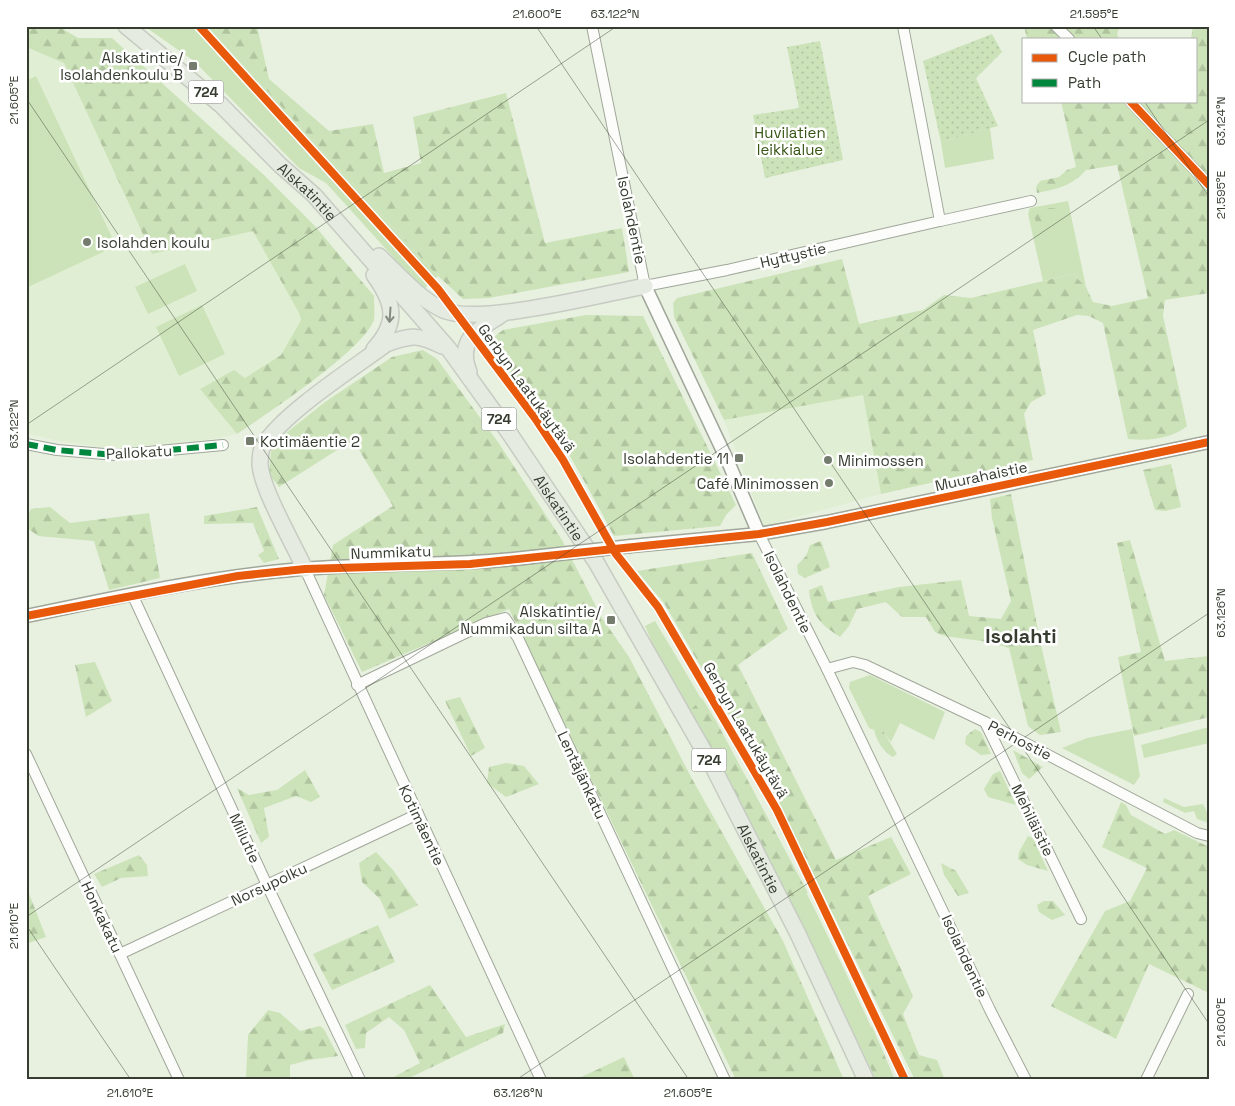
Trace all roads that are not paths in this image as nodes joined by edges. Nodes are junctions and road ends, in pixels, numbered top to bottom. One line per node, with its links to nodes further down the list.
1 (126, 26): 7 (main road, Alskatintie / 724)
2 (592, 26): 12 (street, Isolahdentie)
3 (903, 26): 11 (street)
4 (1056, 26): 5 (street)
5 (1068, 38)
6 (1131, 102): 8 (street)
7 (280, 166): 9 (main road, Alskatintie / 724); 15 (main road, one-way to 15)
8 (1209, 185)
9 (314, 195): 13 (main road); 14 (main road, Alskatintie / 724)
10 (1031, 201): 11 (street, Hyttystie)
11 (940, 222): 12 (street, Hyttystie)
12 (646, 286): 13 (main road); 20 (street, Isolahdentie)
13 (504, 313): 16 (main road)
14 (448, 348): 15 (main road); 16 (main road, Alskatintie / 724)
15 (364, 361): 21 (main road)
16 (472, 382): 38 (main road, Alskatintie / 724)
17 (1209, 442): 20 (street, Muurahaistie)
18 (26, 444): 19 (street, Pallokatu)
19 (223, 445)
20 (759, 534): 21 (street, Nummikatu, bridge); 24 (street, Isolahdentie)
21 (305, 569): 22 (street, Nummikatu); 25 (street, Kotimäentie)
22 (132, 594): 23 (street, Nummikatu); 30 (street, Miilutie)
23 (26, 616)
24 (827, 669): 26 (street, Perhostie); 39 (street, Isolahdentie)
25 (358, 685): 28 (street, Kotimäentie); 37 (street, Lentäjänkatu)
26 (985, 722): 29 (street, Perhostie); 31 (street, Mehiläistie)
27 (26, 754): 32 (street, Honkakatu)
28 (418, 814): 30 (street, Norsupolku); 36 (street, Kotimäentie)
29 (1209, 836)
30 (267, 885): 32 (street, Norsupolku); 35 (street, Miilutie)
31 (1081, 919)
32 (120, 954): 34 (street, Honkakatu)
33 (1188, 994): 40 (street)
34 (179, 1080)
35 (360, 1080)
36 (541, 1080)
37 (725, 1080)
38 (866, 1080)
39 (1026, 1080)
40 (1146, 1080)

